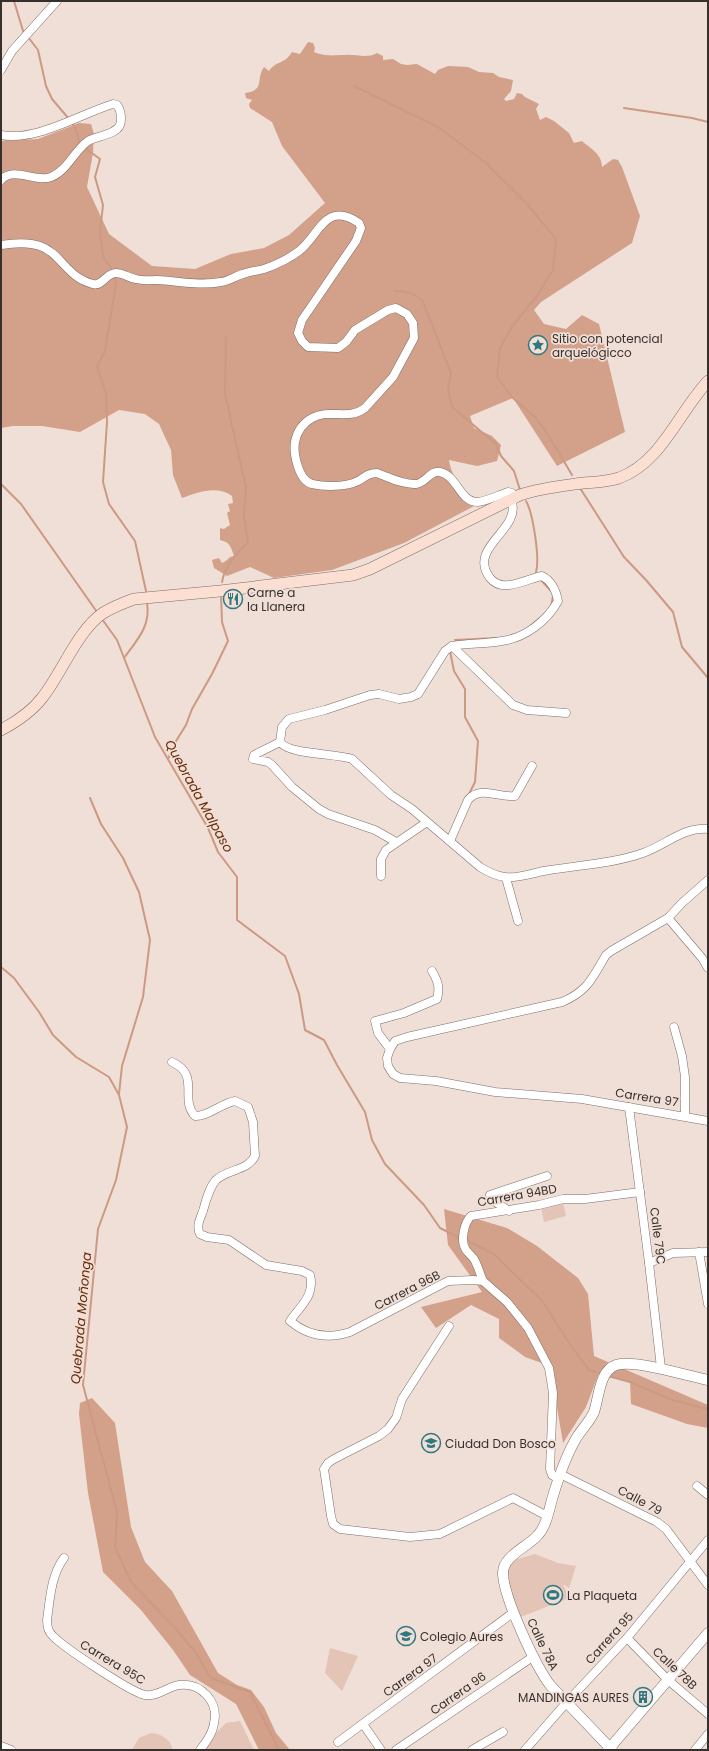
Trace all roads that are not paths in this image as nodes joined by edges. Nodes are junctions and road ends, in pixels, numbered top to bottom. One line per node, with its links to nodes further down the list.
1 (56, 1): 2 (street)
2 (1, 70)
3 (1, 135): 4 (street)
4 (1, 180)
5 (1, 245): 7 (street)
6 (708, 381): 7 (main road)
7 (515, 497): 8 (street); 10 (main road)
8 (452, 646): 9 (street); 11 (street)
9 (566, 713)
10 (1, 730)
11 (280, 742): 13 (street); 16 (street)
12 (532, 766): 15 (street)
13 (427, 822): 15 (street); 16 (street)
14 (708, 829): 18 (street)
15 (450, 841): 18 (street)
16 (396, 842): 17 (street)
17 (381, 876)
18 (506, 878): 21 (street)
19 (708, 880): 20 (street)
20 (668, 918): 22 (street); 25 (street)
21 (518, 920)
22 (708, 968)
23 (432, 971): 25 (street)
24 (674, 1027): 28 (street)
25 (390, 1049): 27 (street, Carrera 97)
26 (172, 1062): 36 (street, Carrera 96B)
27 (629, 1107): 28 (street, Carrera 97); 31 (street, Calle 79C)
28 (685, 1116): 29 (street, Carrera 97)
29 (708, 1121)
30 (547, 1176): 32 (street)
31 (640, 1192): 32 (street, Carrera 94BD); 35 (street, Calle 79C)
32 (509, 1211): 36 (street, Carrera 94BD)
33 (699, 1252): 34 (street); 35 (street); 37 (street)
34 (708, 1252)
35 (649, 1263): 39 (street, Calle 79C)
36 (482, 1281): 41 (street)
37 (708, 1304)
38 (449, 1326): 44 (street)
39 (660, 1368): 40 (street); 41 (street)
40 (708, 1380)
41 (559, 1476): 44 (street); 47 (street, Calle 79)
42 (697, 1486): 43 (street)
43 (708, 1495)
44 (547, 1516): 49 (street, Calle 78A)
45 (708, 1540): 47 (street, Carrera 95)
46 (64, 1558): 63 (street, Carrera 95C)
47 (691, 1561): 48 (street, Calle 79); 51 (street, Carrera 95)
48 (708, 1585)
49 (514, 1612): 52 (street, Calle 78A); 56 (street, Carrera 97)
50 (708, 1633): 53 (street)
51 (627, 1638): 53 (street, Calle 78B); 54 (street, Carrera 95)
52 (534, 1656): 54 (street, Calle 78A); 65 (street, Carrera 96)
53 (668, 1680): 55 (street, Calle 78B); 61 (street)
54 (566, 1702): 61 (street, Calle 78A); 67 (street, Carrera 95)
55 (708, 1714)
56 (363, 1724): 59 (street, Carrera 97); 64 (street)
57 (503, 1732): 66 (street)
58 (708, 1734): 68 (street)
59 (338, 1742)
60 (1, 1746): 62 (street)
61 (610, 1749)
62 (11, 1750)
63 (200, 1750)
64 (381, 1750)
65 (396, 1750)
66 (472, 1750)
67 (525, 1750)
68 (695, 1750)

